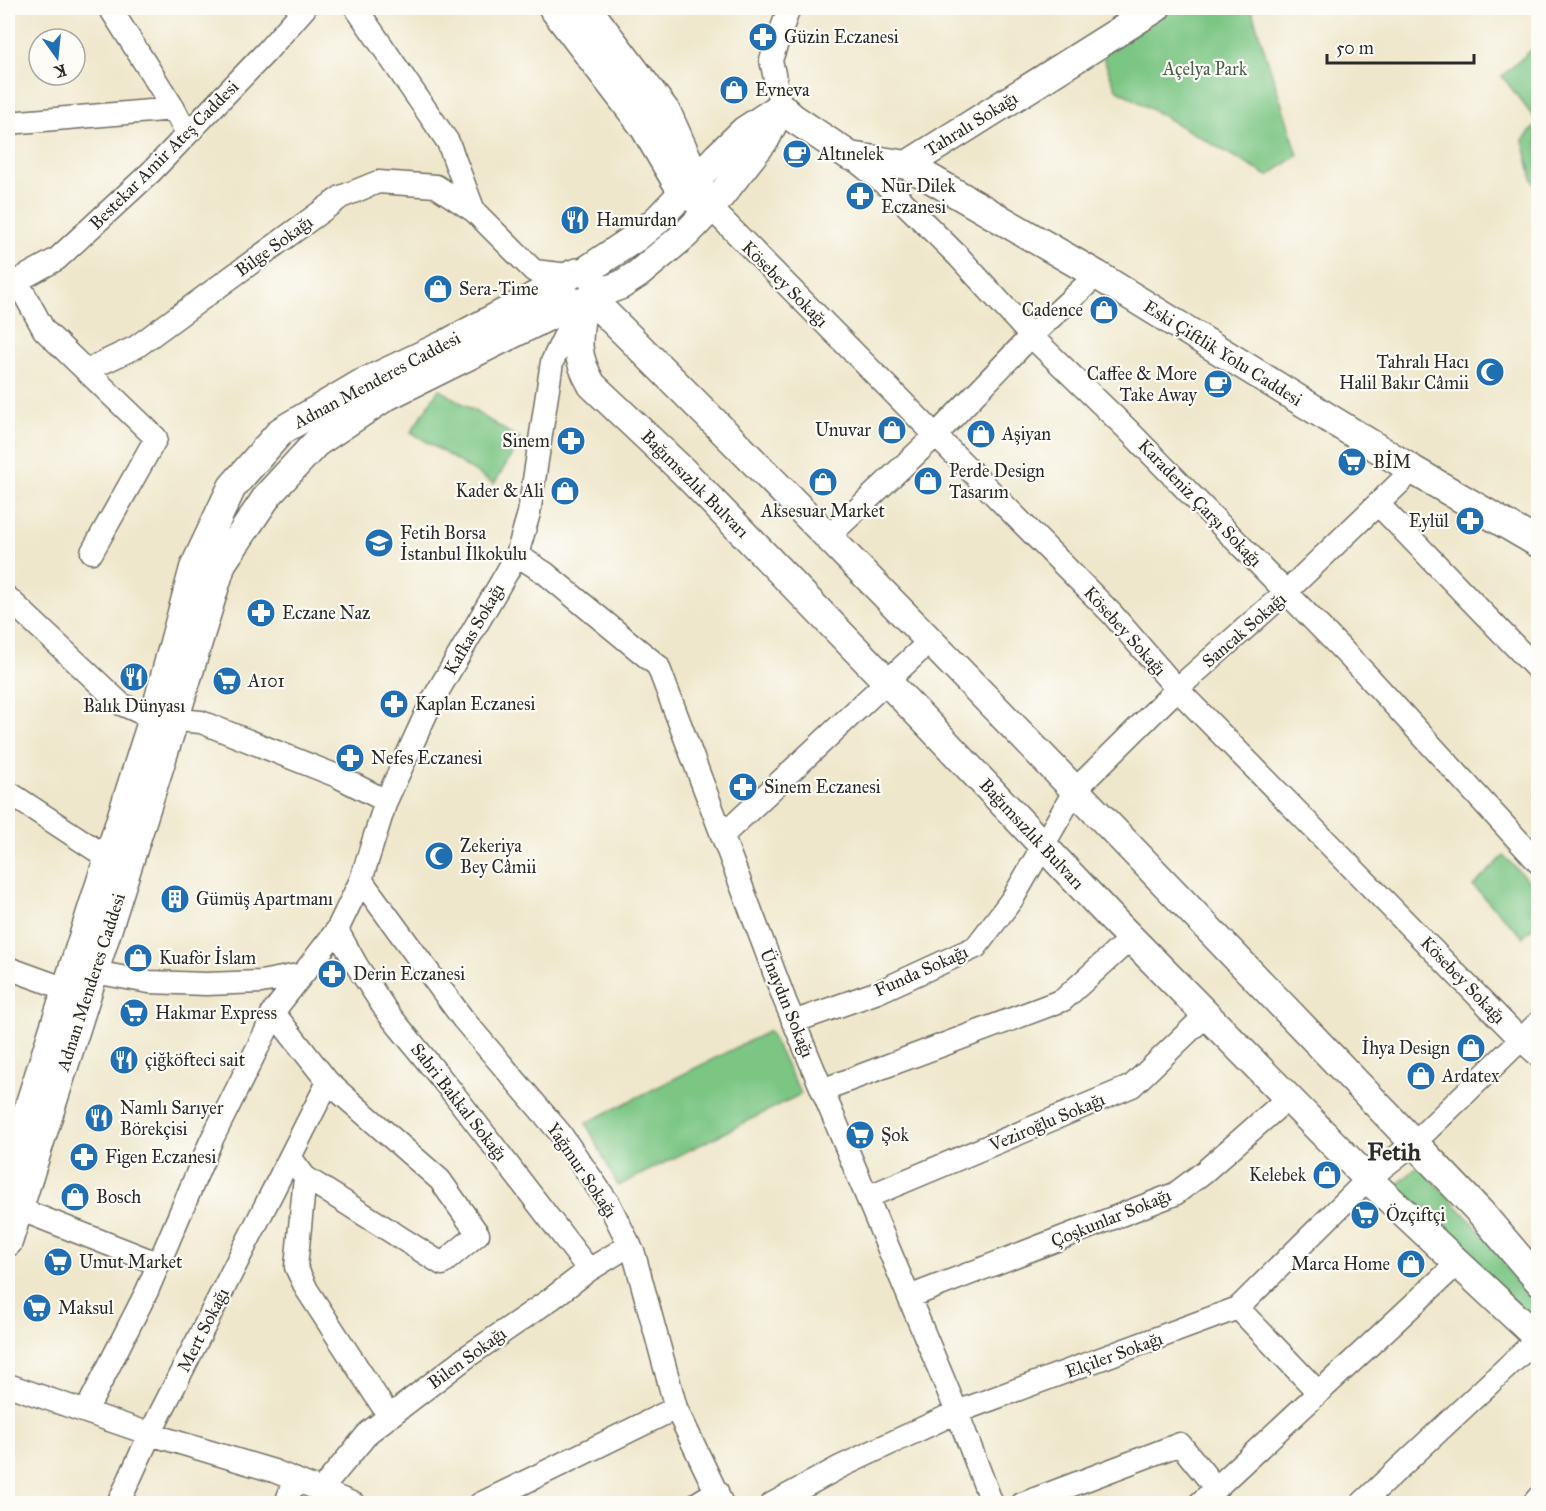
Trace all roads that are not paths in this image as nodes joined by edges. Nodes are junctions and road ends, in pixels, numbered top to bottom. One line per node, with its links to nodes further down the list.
1 (110, 8): 9 (street)
2 (305, 8): 11 (street, Bestekar Amir Ateş Caddesi)
3 (356, 8): 16 (street)
4 (553, 8): 14 (street)
5 (587, 8): 14 (street)
6 (789, 8): 8 (street)
7 (1156, 8): 13 (street, Tahralı Sokağı)
8 (781, 107): 12 (street, Tahralı Sokağı); 14 (street, Adnan Menderes Caddesi); 15 (street, Adnan Menderes Caddesi)
9 (174, 109): 10 (street); 11 (street)
10 (8, 123)
11 (187, 134): 18 (street, Bestekar Amir Ateş Caddesi)
12 (850, 156): 13 (street, Tahralı Sokağı); 20 (street, Karadeniz Çarşı Sokağı)
13 (907, 165): 17 (street, Eski Çiftlik Yolu Caddesi)
14 (690, 187): 15 (street); 19 (street, Adnan Menderes Caddesi)
15 (711, 208): 19 (street, Adnan Menderes Caddesi); 22 (street, Kösebey Sokağı)
16 (474, 211): 19 (street); 21 (street, Bilge Sokağı)
17 (1097, 275): 20 (street); 23 (street, Eski Çiftlik Yolu Caddesi)
18 (12, 281): 21 (street)
19 (580, 291): 25 (street); 28 (street, Kafkas Sokağı); 33 (street, Bağımsızlık Bulvarı); 35 (street, Adnan Menderes Caddesi)
20 (1031, 336): 22 (street); 29 (street, Karadeniz Çarşı Sokağı)
21 (87, 370): 27 (street)
22 (935, 436): 25 (street); 34 (street, Kösebey Sokağı)
23 (1413, 470): 24 (street, Sancak Sokağı); 26 (street, Eski Çiftlik Yolu Caddesi)
24 (1379, 505): 29 (street, Sancak Sokağı); 32 (street)
25 (828, 537): 31 (street)
26 (1539, 543)
27 (92, 552)
28 (516, 555): 38 (street, Kafkas Sokağı); 39 (street, Ünaydın Sokağı)
29 (1286, 592): 34 (street, Sancak Sokağı); 42 (street, Karadeniz Çarşı Sokağı)
30 (8, 598): 35 (street)
31 (930, 641): 33 (street); 36 (street)
32 (1539, 670)
33 (888, 682): 39 (street); 40 (street, Bağımsızlık Bulvarı)
34 (1177, 688): 36 (street, Sancak Sokağı); 54 (street, Kösebey Sokağı)
35 (164, 720): 38 (street); 41 (street, Adnan Menderes Caddesi); 47 (street, Adnan Menderes Caddesi)
36 (1075, 790): 40 (street, Funda Sokağı); 59 (street)
37 (8, 792): 41 (street)
38 (386, 801): 43 (street, Kafkas Sokağı)
39 (722, 836): 52 (street, Ünaydın Sokağı)
40 (1043, 846): 45 (street, Bağımsızlık Bulvarı); 52 (street, Funda Sokağı)
41 (108, 858): 49 (street, Adnan Menderes Caddesi)
42 (1539, 862)
43 (361, 880): 44 (street, Kafkas Sokağı); 67 (street, Yağmur Sokağı)
44 (337, 930): 48 (street, Kafkas Sokağı); 70 (street, Sabri Bakkal Sokağı)
45 (1131, 938): 51 (street, Bağımsızlık Bulvarı); 57 (street)
46 (8, 968): 49 (street)
47 (94, 972): 48 (street); 65 (street, Adnan Menderes Caddesi)
48 (303, 974): 50 (street, Kafkas Sokağı)
49 (66, 989): 61 (street, Adnan Menderes Caddesi)
50 (273, 1012): 56 (street); 69 (street, Kafkas Sokağı)
51 (1206, 1015): 58 (street, Bağımsızlık Bulvarı); 64 (street, Veziroğlu Sokağı)
52 (794, 1022): 57 (street, Ünaydın Sokağı)
53 (1539, 1023): 54 (street, Elçiler Sokağı)
54 (1521, 1040): 55 (street, Kösebey Sokağı); 59 (street, Elçiler Sokağı)
55 (1539, 1055)
56 (328, 1082): 60 (street, Mert Sokağı); 62 (street)
57 (822, 1090): 64 (street, Ünaydın Sokağı)
58 (1288, 1098): 63 (street, Bağımsızlık Bulvarı); 72 (street, Çoşkunlar Sokağı)
59 (1414, 1143): 63 (street, Elçiler Sokağı); 71 (street)
60 (290, 1158): 62 (street); 81 (street, Mert Sokağı)
61 (8, 1172)
62 (305, 1177): 80 (street)
63 (1368, 1179): 68 (street, Bağımsızlık Bulvarı); 73 (street, Elçiler Sokağı)
64 (867, 1197): 72 (street, Ünaydın Sokağı)
65 (19, 1209): 66 (street, Adnan Menderes Caddesi); 69 (street)
66 (8, 1242)
67 (630, 1245): 70 (street, Bilen Sokağı); 77 (street, Yağmur Sokağı)
68 (1458, 1263): 74 (street, Bağımsızlık Bulvarı); 76 (street)
69 (159, 1264): 78 (street, Kafkas Sokağı)
70 (589, 1270): 80 (street, Bilen Sokağı)
71 (1539, 1280)
72 (909, 1298): 79 (street, Ünaydın Sokağı)
73 (1238, 1308): 76 (street); 79 (street, Elçiler Sokağı)
74 (1538, 1338): 96 (street)
75 (8, 1385): 78 (street)
76 (1318, 1392): 83 (street)
77 (676, 1408): 85 (street, Yağmur Sokağı); 90 (street)
78 (87, 1411): 81 (street)
79 (957, 1412): 92 (street, Elçiler Sokağı); 93 (street, Ünaydın Sokağı)
80 (389, 1416): 84 (street, Bilen Sokağı)
81 (150, 1434): 82 (street); 87 (street, Mert Sokağı)
82 (294, 1479): 84 (street); 88 (street)
83 (1215, 1487): 94 (street); 95 (street)
84 (321, 1490): 89 (street)
85 (720, 1497): 91 (street)
86 (1539, 1498): 97 (street)
87 (118, 1503)
88 (286, 1503)
89 (354, 1503)
90 (480, 1503)
91 (696, 1503)
92 (772, 1503)
93 (992, 1503)
94 (1022, 1503)
95 (1199, 1503)
96 (1361, 1503)
97 (1533, 1503)

